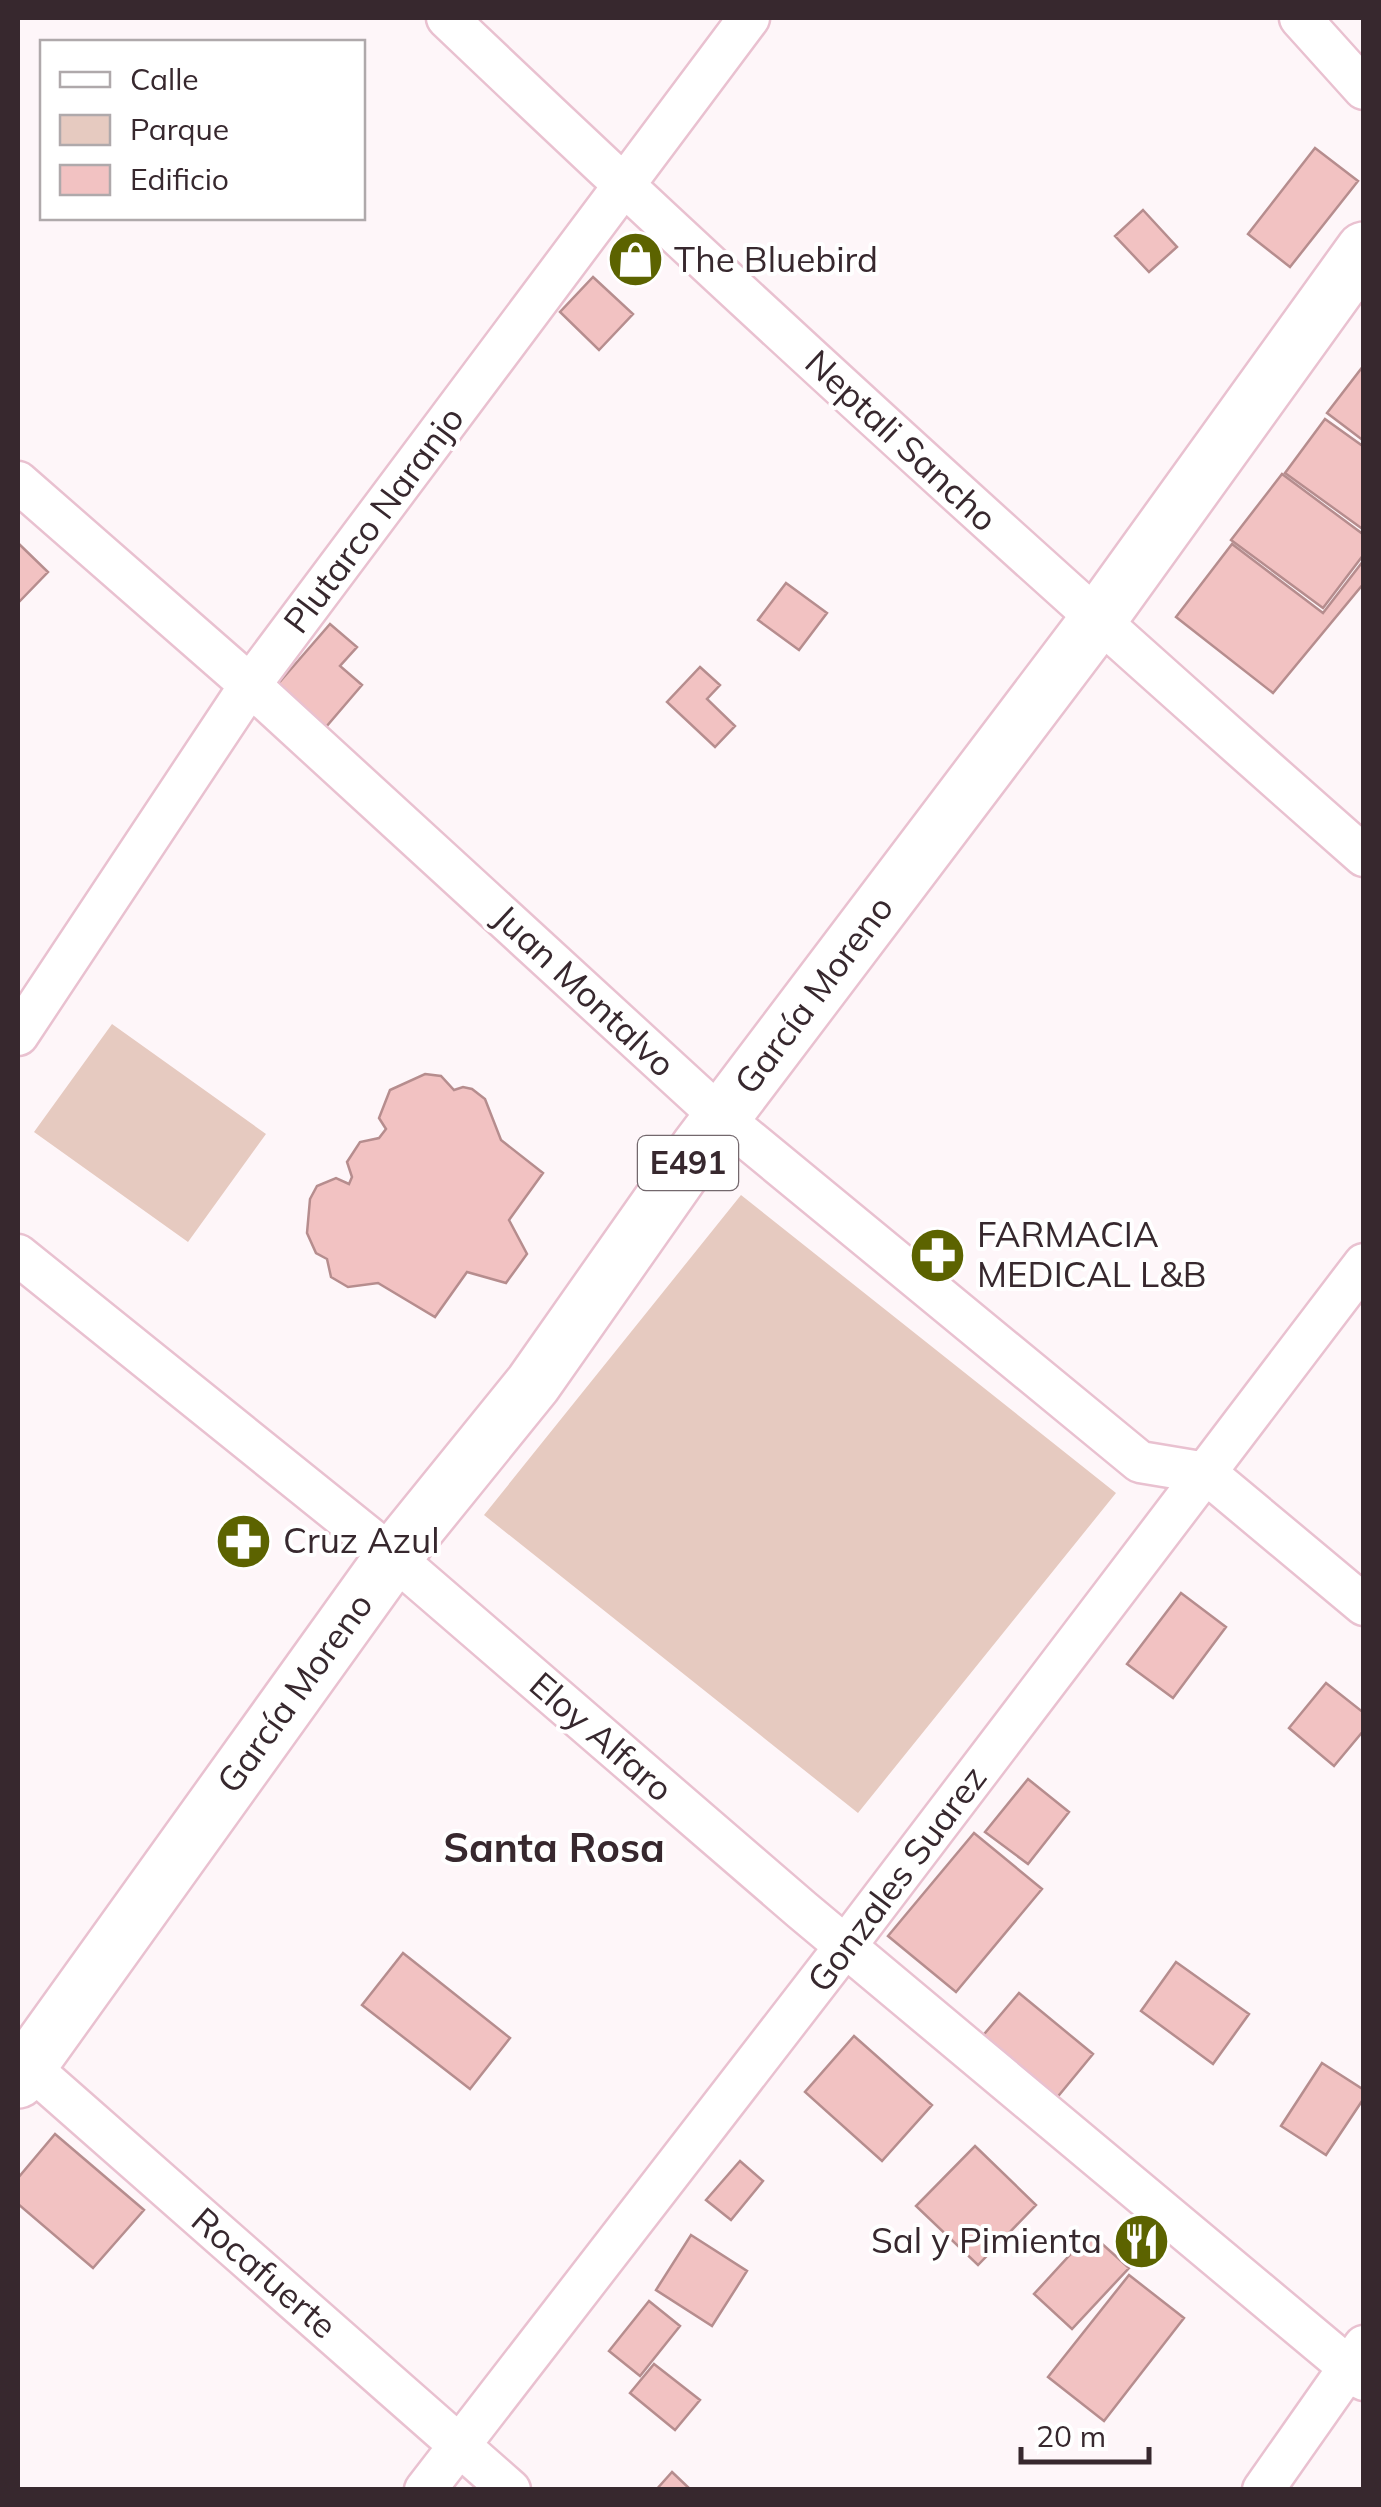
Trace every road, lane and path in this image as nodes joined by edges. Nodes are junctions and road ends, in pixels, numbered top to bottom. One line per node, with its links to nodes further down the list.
1 (447, 18): 5 (street, Neptali Sancho)
2 (749, 18): 5 (street, Plutarco Naranjo)
3 (1300, 18): 4 (street)
4 (1364, 89)
5 (623, 186): 8 (street, Neptali Sancho); 9 (street, Plutarco Naranjo)
6 (1364, 250): 8 (highway, García Moreno / E491)
7 (18, 482): 9 (street, Juan Montalvo)
8 (1097, 621): 10 (street, Neptali Sancho); 12 (highway, García Moreno / E491)
9 (250, 685): 11 (street, Plutarco Naranjo); 12 (street, Juan Montalvo)
10 (1364, 856)
11 (18, 1036)
12 (721, 1117): 15 (street, Juan Montalvo); 16 (highway, García Moreno / E491)
13 (18, 1255): 16 (street, Eloy Alfaro)
14 (1364, 1264): 15 (street, Gonzales Suarez)
15 (1206, 1473): 17 (street); 18 (street, Gonzales Suarez)
16 (393, 1557): 18 (street, Eloy Alfaro); 19 (highway, García Moreno / E491)
17 (1364, 1605)
18 (845, 1947): 20 (street, Eloy Alfaro); 21 (street, Gonzales Suarez)
19 (21, 2068): 21 (street, Rocafuerte)
20 (1359, 2364): 24 (street)
21 (460, 2446): 22 (street, Gonzales Suarez); 23 (street, Rocafuerte)
22 (425, 2490)
23 (510, 2490)
24 (1263, 2490)

